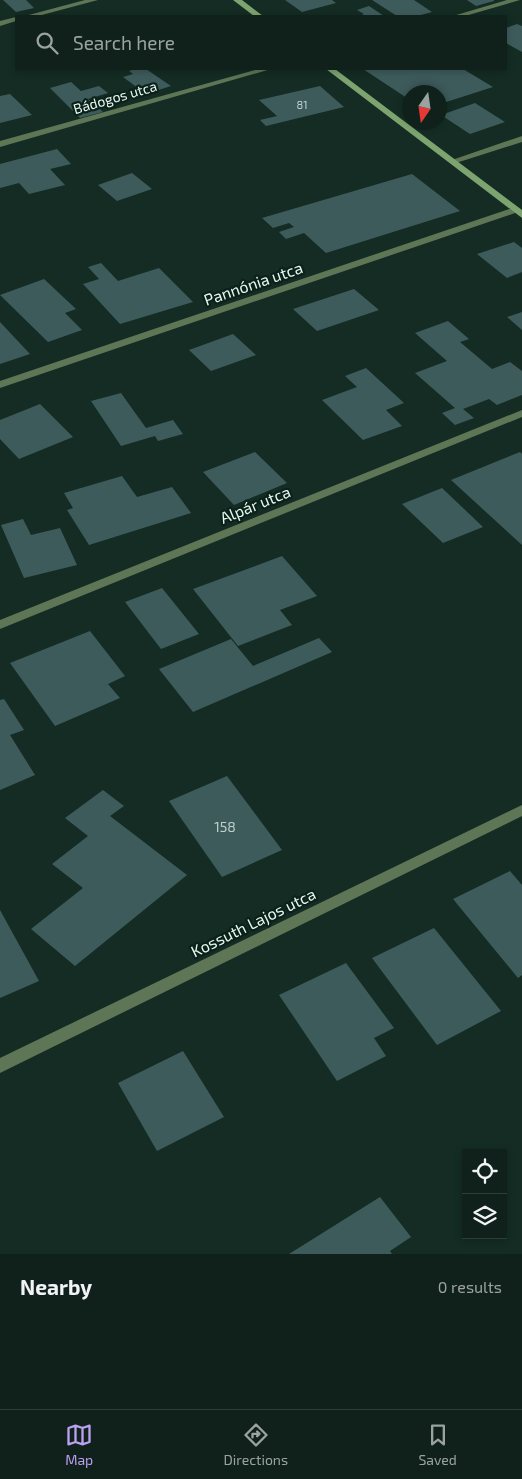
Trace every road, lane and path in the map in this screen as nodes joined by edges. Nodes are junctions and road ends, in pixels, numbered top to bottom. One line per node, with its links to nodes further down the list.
1 (94, 0): 4 (street)
2 (237, 0): 5 (street)
3 (516, 0): 6 (street)
4 (33, 15)
5 (258, 15)
6 (461, 15)
7 (15, 20): 8 (street)
8 (0, 24)
9 (263, 70): 12 (street, Bádogos utca)
10 (331, 70): 13 (street)
11 (522, 138): 13 (street)
12 (0, 144)
13 (453, 161): 14 (street)
14 (519, 212): 15 (street, Pannónia utca)
15 (0, 385)
16 (522, 413): 17 (street, Alpár utca)
17 (0, 625)
18 (522, 810): 19 (street, Kossuth Lajos utca)
19 (0, 1066)

